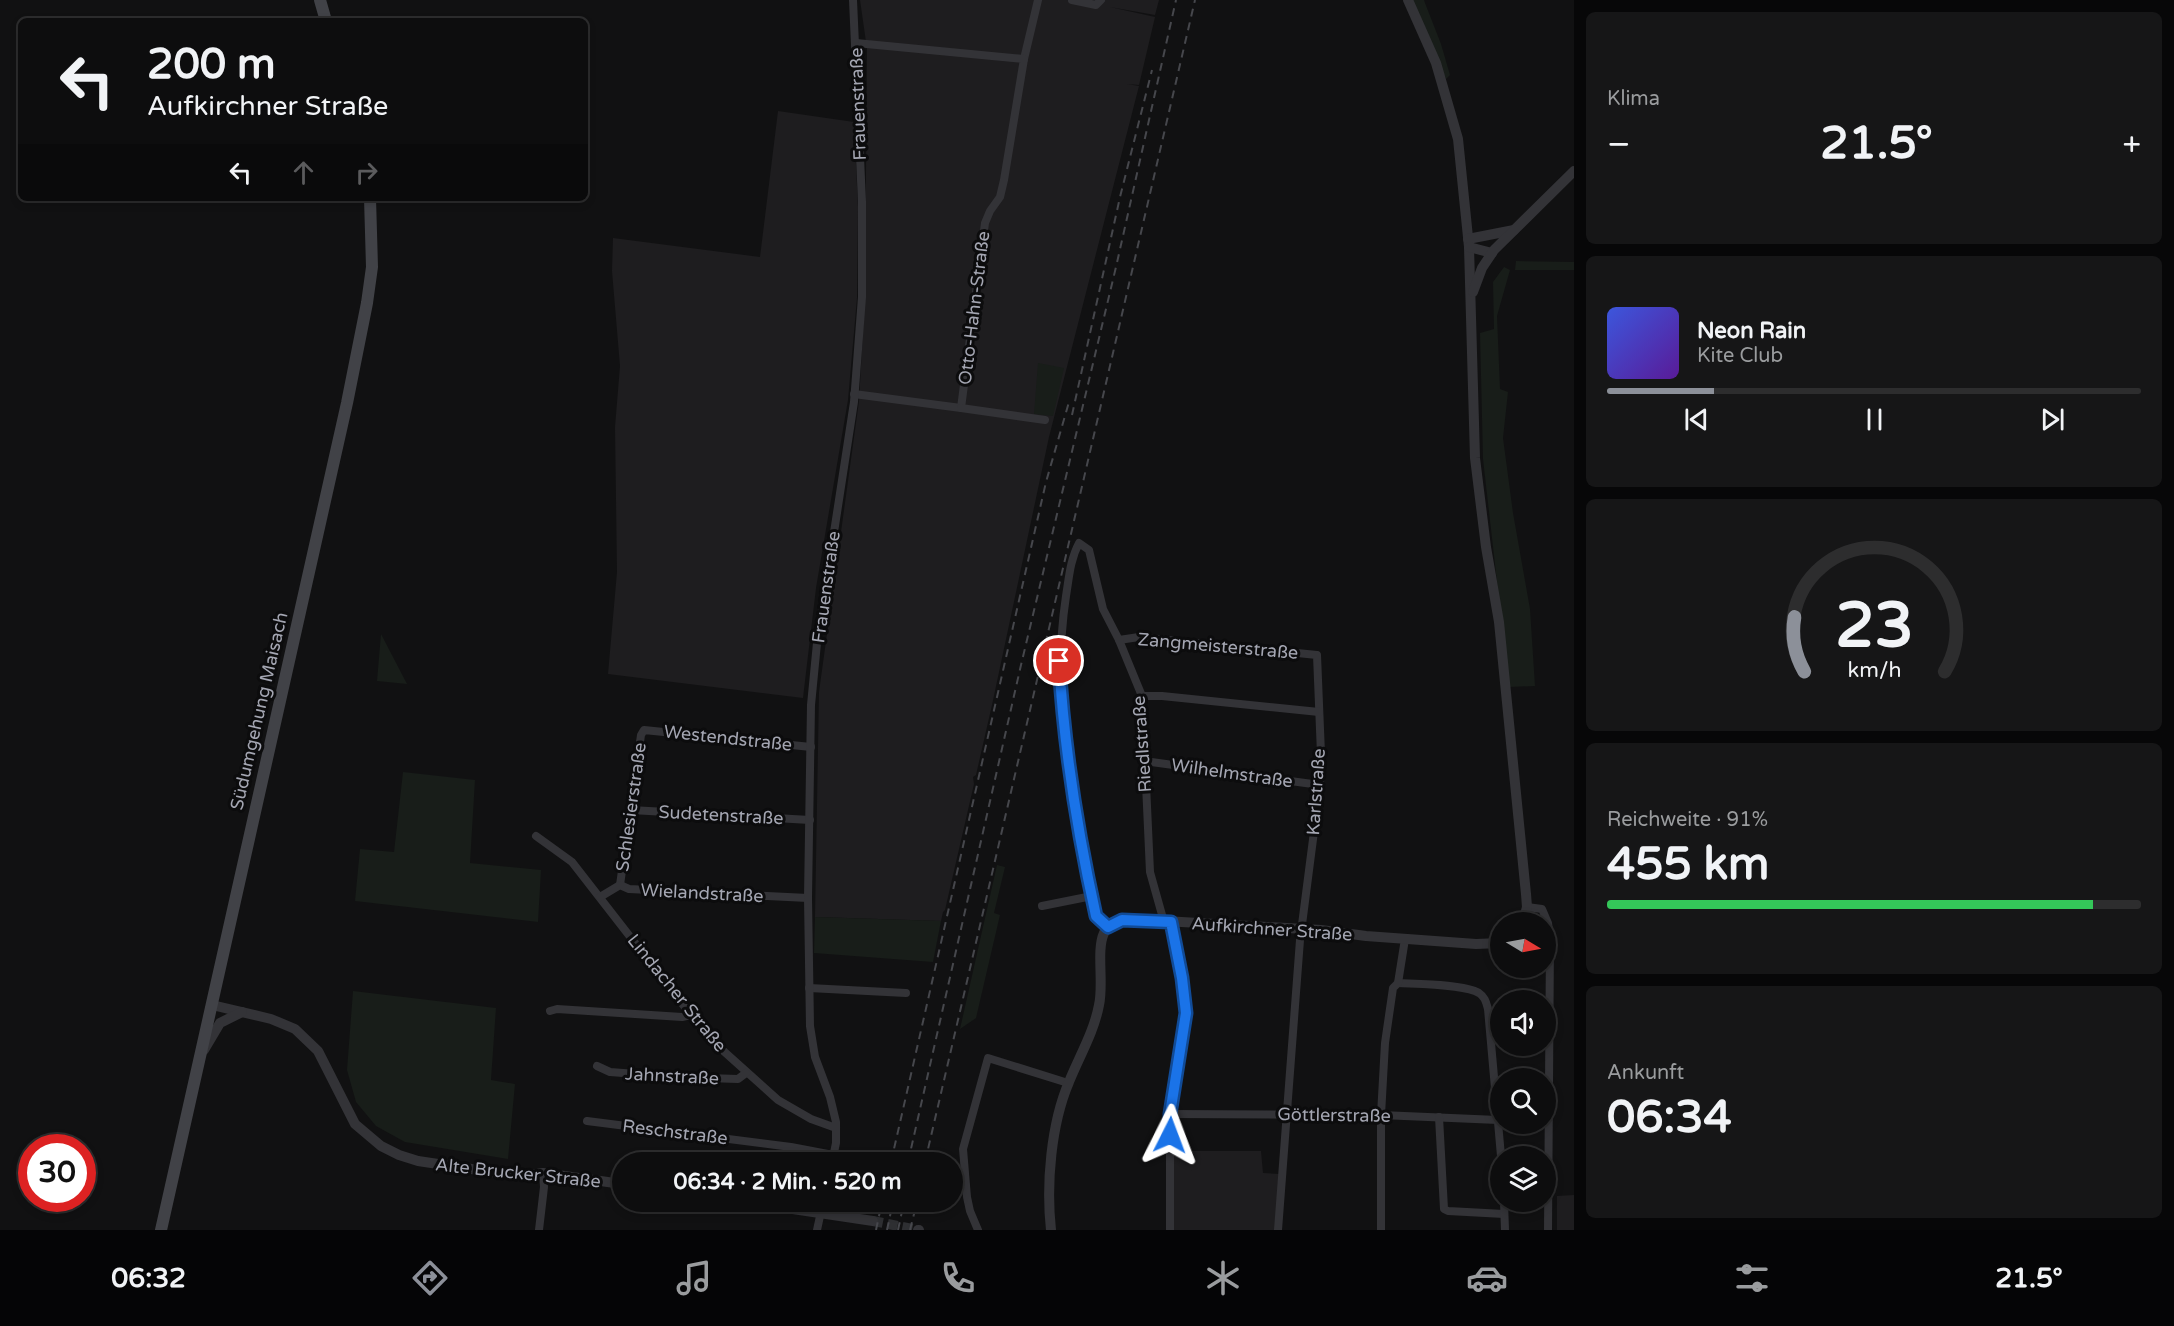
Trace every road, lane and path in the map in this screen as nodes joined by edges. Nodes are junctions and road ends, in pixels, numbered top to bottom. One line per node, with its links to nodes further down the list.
1 (320, 0): 7 (main road)
2 (1038, 0): 9 (street, Otto-Hahn-Straße)
3 (1072, 0): 4 (street)
4 (1101, 0)
5 (1408, 0): 13 (street)
6 (853, 5): 8 (street, Frauenstraße)
7 (325, 18)
8 (856, 43): 9 (street); 16 (street, Frauenstraße)
9 (1024, 59): 17 (street, Otto-Hahn-Straße)
10 (1574, 171): 12 (street)
11 (370, 201): 45 (main road, Südumgehung Maisach)
12 (1514, 230): 13 (street); 14 (street)
13 (1469, 243): 14 (street); 15 (street)
14 (1492, 253): 15 (street)
15 (1471, 298): 35 (street)
16 (854, 394): 17 (street, Otto-Hahn-Straße); 24 (street, Frauenstraße)
17 (961, 408): 18 (street, Otto-Hahn-Straße)
18 (1045, 420)
19 (1119, 640): 20 (street, Zangmeisterstraße); 21 (street, Riedlstraße); 31 (street, Riedlstraße)
20 (1317, 655): 22 (street, Karlstraße)
21 (1142, 696): 22 (street); 25 (street, Riedlstraße)
22 (1319, 712): 26 (street, Karlstraße)
23 (644, 730): 24 (street, Westendstraße); 27 (street, Schlesierstraße)
24 (811, 747): 28 (street, Frauenstraße)
25 (1144, 761): 26 (street, Wilhelmstraße); 37 (street, Riedlstraße)
26 (1320, 785): 39 (street, Karlstraße)
27 (631, 810): 28 (street, Sudetenstraße); 30 (street, Schlesierstraße)
28 (810, 820): 33 (street, Frauenstraße)
29 (536, 836): 32 (street, Lindacher Straße)
30 (620, 885): 32 (street, Wielandstraße); 33 (street, Wielandstraße)
31 (1092, 896): 34 (street); 38 (street)
32 (600, 897): 48 (street, Lindacher Straße)
33 (808, 898): 43 (street, Frauenstraße)
34 (1042, 906)
35 (1527, 907): 36 (street); 79 (street)
36 (1526, 912)
37 (1168, 922): 38 (street, Aufkirchner Straße); 39 (street, Aufkirchner Straße); 54 (street, Riedlstraße)
38 (1108, 927): 53 (street)
39 (1303, 929): 40 (street, Aufkirchner Straße); 55 (street, Karlstraße)
40 (1404, 939): 41 (street, Aufkirchner Straße); 42 (street)
41 (1490, 943)
42 (1398, 983): 51 (street); 56 (street)
43 (808, 988): 44 (street); 60 (street, Frauenstraße)
44 (906, 993)
45 (212, 1005): 47 (street, Alte Brucker Straße); 49 (main road, Südumgehung Maisach)
46 (550, 1011): 48 (street)
47 (242, 1012): 49 (street); 63 (street, Alte Brucker Straße)
48 (691, 1015): 52 (street, Lindacher Straße)
49 (199, 1059): 70 (main road, Südumgehung Maisach)
50 (597, 1066): 52 (street, Jahnstraße)
51 (1493, 1068)
52 (746, 1073): 60 (street, Lindacher Straße)
53 (1068, 1083): 69 (street); 73 (street)
54 (1170, 1114): 55 (street, Göttlerstraße); 75 (street, Riedlstraße)
55 (1288, 1114): 56 (street, Göttlerstraße); 76 (street, Karlstraße)
56 (1381, 1115): 57 (street, Göttlerstraße); 77 (street)
57 (1439, 1117): 58 (street, Göttlerstraße); 67 (street)
58 (1490, 1120)
59 (587, 1121): 61 (street, Reschstraße)
60 (836, 1128): 62 (street, Frauenstraße)
61 (808, 1152)
62 (834, 1152)
63 (543, 1173): 64 (street, Alte Brucker Straße); 71 (street)
64 (612, 1183)
65 (821, 1212): 72 (street)
66 (840, 1212): 68 (street)
67 (1504, 1214): 78 (street)
68 (873, 1221)
69 (1050, 1225): 74 (street)
70 (161, 1230)
71 (539, 1230)
72 (817, 1230)
73 (978, 1230)
74 (1043, 1230)
75 (1170, 1230)
76 (1278, 1230)
77 (1381, 1230)
78 (1505, 1230)
79 (1548, 1230)

